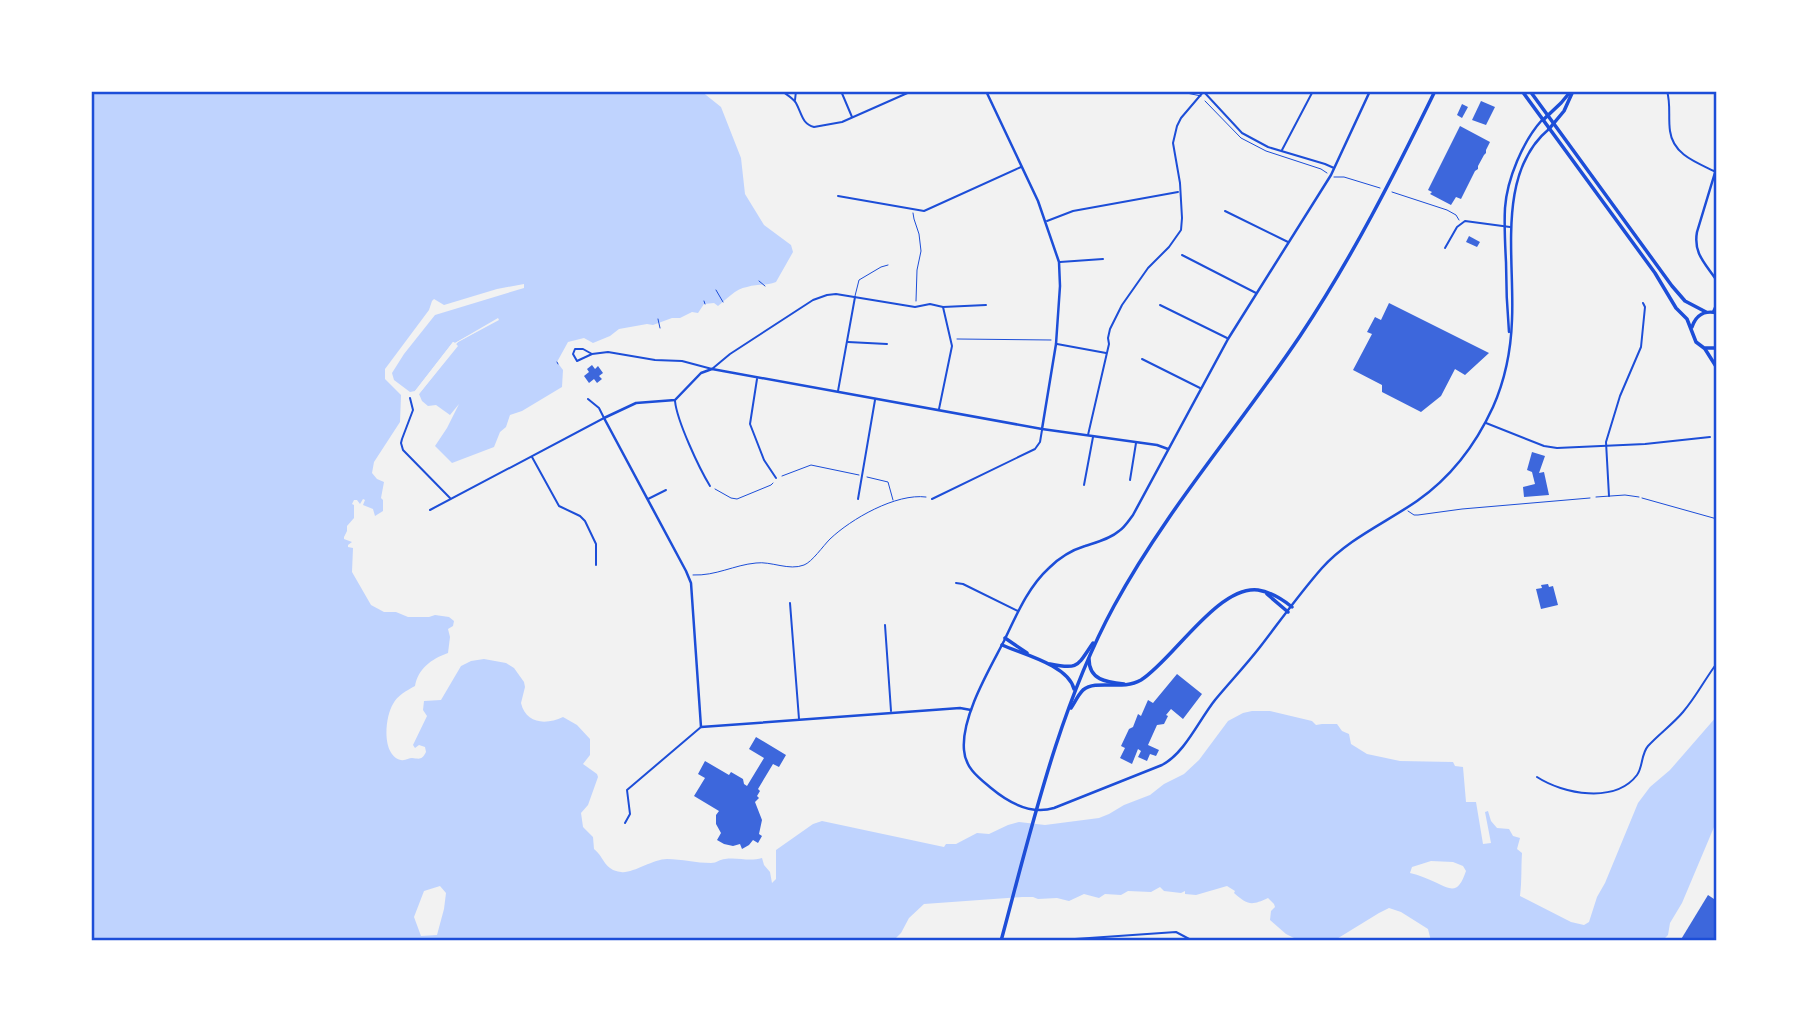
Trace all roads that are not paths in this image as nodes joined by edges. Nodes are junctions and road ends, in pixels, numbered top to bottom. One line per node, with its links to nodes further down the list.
1 (782, 91): 16 (street)
2 (796, 91): 16 (street)
3 (841, 91): 18 (street)
4 (912, 91): 18 (street)
5 (986, 91): 23 (main road)
6 (1177, 91): 15 (lane)
7 (1204, 91): 15 (street); 22 (street)
8 (1313, 91): 22 (street)
9 (1370, 91): 25 (main road)
10 (1435, 91): 100 (main road)
11 (1522, 91): 19 (main road)
12 (1530, 91): 17 (main road)
13 (1572, 91): 17 (main road); 20 (main road)
14 (1667, 91): 26 (street)
15 (1201, 96): 27 (street)
16 (794, 100): 18 (street)
17 (1547, 115): 19 (main road); 20 (main road)
18 (852, 118)
19 (1543, 120): 21 (main road); 31 (main road)
20 (1554, 124): 21 (main road); 47 (main road)
21 (1549, 129): 32 (main road); 49 (main road)
22 (1281, 151): 25 (street)
23 (1022, 166): 28 (street); 30 (main road)
24 (1717, 166): 26 (main road)
25 (1335, 168): 33 (main road)
26 (1714, 172): 39 (main road)
27 (1180, 192): 30 (street); 57 (street)
28 (838, 196)
29 (1225, 211): 33 (street)
30 (1046, 222): 37 (main road)
31 (1505, 226): 32 (street); 34 (street); 51 (main road)
32 (1511, 227): 51 (main road)
33 (1289, 242): 40 (main road)
34 (1445, 248)
35 (1182, 255): 40 (street)
36 (1103, 258): 37 (street)
37 (1059, 262): 53 (main road)
38 (888, 265): 41 (lane)
39 (1717, 281)
40 (1257, 293): 50 (main road)
41 (855, 296): 46 (street); 52 (street); 61 (street)
42 (1643, 303): 76 (street)
43 (1717, 303): 48 (main road)
44 (986, 305): 46 (street)
45 (1160, 305): 50 (street)
46 (943, 307): 69 (street)
47 (1706, 312): 48 (main road); 49 (main road)
48 (1715, 312)
49 (1692, 329): 55 (main road)
50 (1228, 339): 63 (main road)
51 (1510, 339): 71 (main road)
52 (847, 342): 54 (street); 64 (street)
53 (1056, 342): 57 (street); 72 (main road)
54 (887, 344)
55 (1704, 348): 56 (main road); 60 (main road)
56 (1717, 348)
57 (1106, 353): 73 (street)
58 (592, 354): 58 (street); 61 (street)
59 (1142, 359): 63 (street)
60 (1717, 368)
61 (712, 369): 62 (main road); 68 (main road)
62 (758, 378): 64 (main road); 79 (street)
63 (1200, 388): 77 (main road)
64 (838, 392): 67 (main road)
65 (410, 398): 87 (street)
66 (588, 399): 70 (street)
67 (875, 399): 69 (main road); 89 (street)
68 (675, 400): 70 (main road); 82 (street)
69 (938, 411): 72 (main road)
70 (604, 418): 78 (street); 88 (main road)
71 (1485, 422): 76 (street); 96 (main road)
72 (1042, 429): 73 (main road); 90 (street)
73 (1091, 436): 75 (main road); 81 (street)
74 (1710, 437): 76 (street)
75 (1136, 442): 77 (main road); 80 (street)
76 (1605, 445): 84 (street)
77 (1168, 449): 97 (main road)
78 (532, 456): 87 (street); 92 (street)
79 (776, 478)
80 (1130, 480)
81 (1084, 485)
82 (710, 486)
83 (666, 490): 88 (street)
84 (1609, 496): 85 (lane); 86 (lane)
85 (1596, 497)
86 (1639, 497)
87 (451, 499): 91 (street)
88 (648, 499): 113 (main road)
89 (858, 499)
90 (932, 499)
91 (429, 510)
92 (596, 565)
93 (956, 583): 97 (street)
94 (1262, 591): 96 (main road); 98 (main road); 107 (main road)
95 (790, 603): 112 (street)
96 (1292, 607): 98 (main road)
97 (1019, 611): 101 (main road)
98 (1288, 612): 109 (main road)
99 (885, 625): 110 (street)
100 (1099, 635): 104 (main road); 105 (main road)
101 (1005, 639): 102 (main road); 103 (main road)
102 (1002, 645): 103 (main road); 109 (main road)
103 (1031, 656): 105 (main road)
104 (1089, 656): 107 (main road); 108 (main road)
105 (1044, 662): 108 (main road)
106 (1717, 663): 114 (street)
107 (1129, 685): 111 (main road)
108 (1073, 694): 111 (main road)
109 (971, 710): 110 (main road)
110 (891, 713): 112 (main road)
111 (1066, 716): 118 (main road)
112 (799, 720): 113 (main road)
113 (701, 727): 115 (street)
114 (1537, 777)
115 (625, 823)
116 (1158, 933): 117 (street); 119 (street); 120 (street)
117 (1075, 939)
118 (1001, 941)
119 (1159, 941)
120 (1193, 941)

